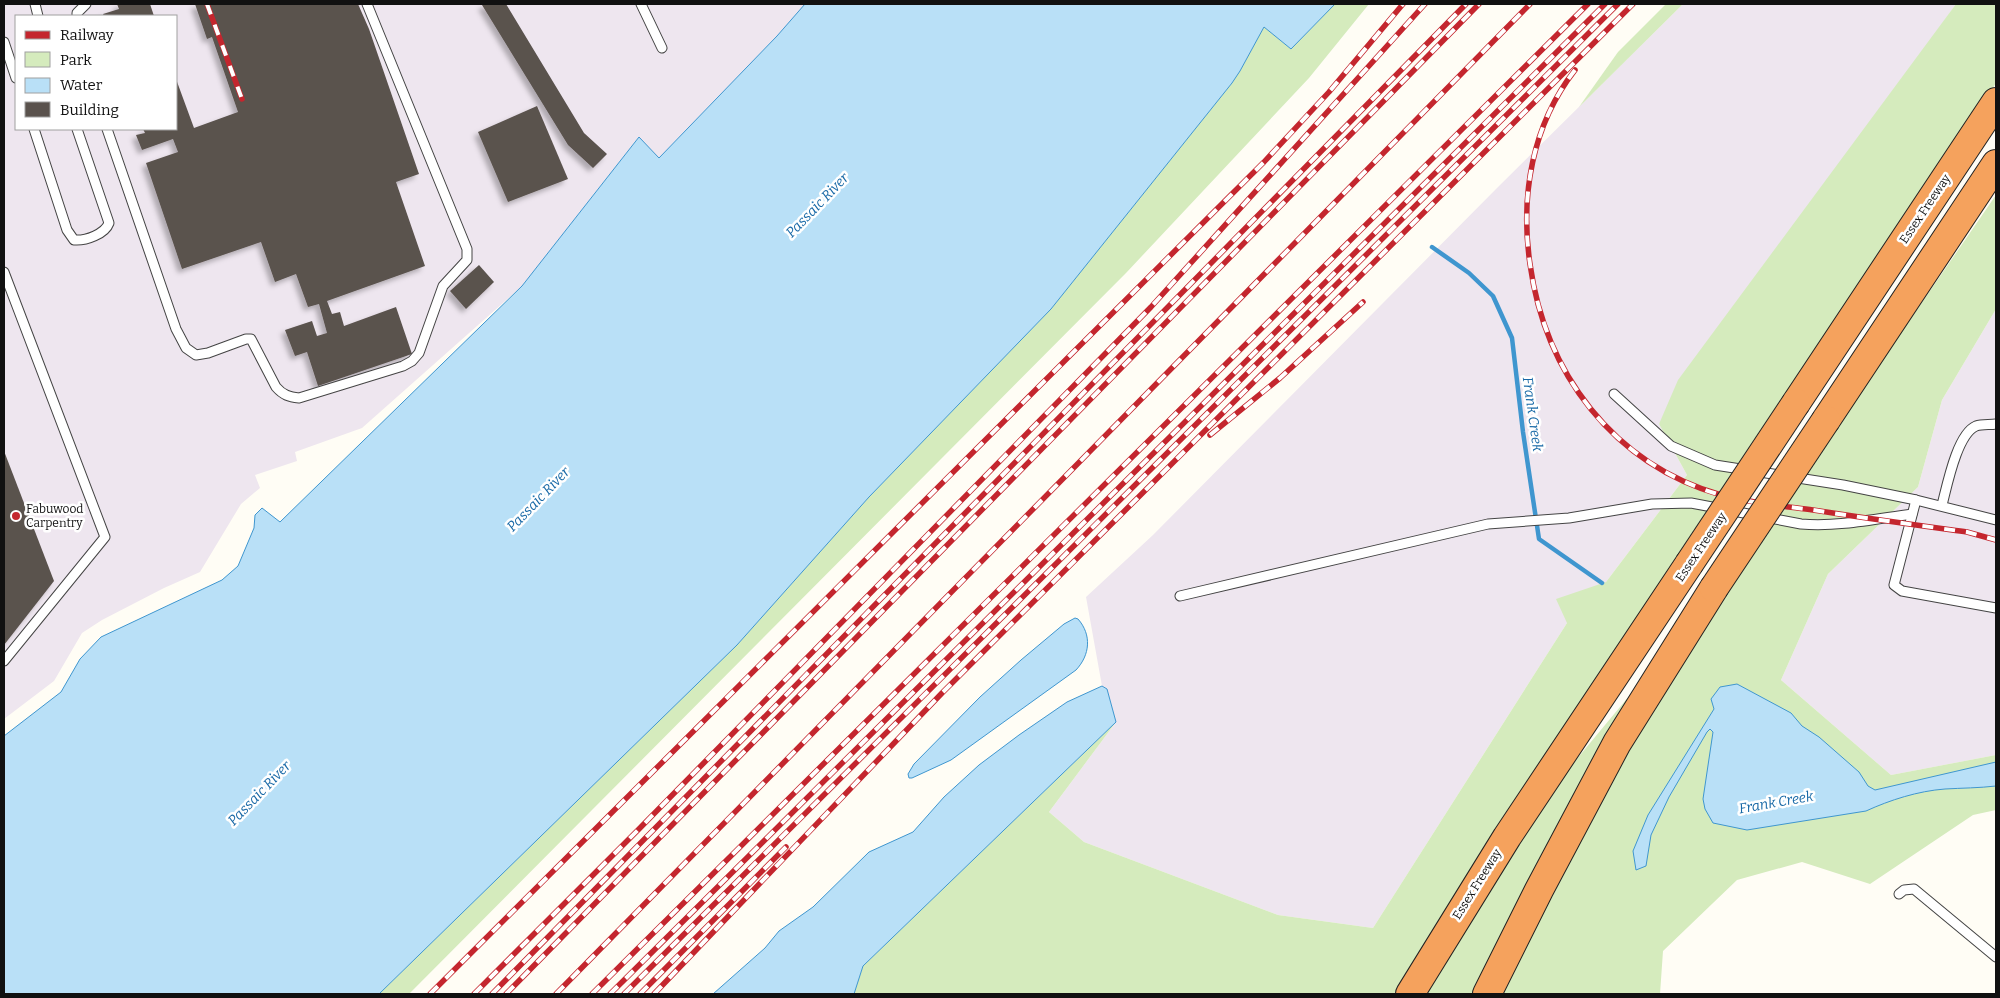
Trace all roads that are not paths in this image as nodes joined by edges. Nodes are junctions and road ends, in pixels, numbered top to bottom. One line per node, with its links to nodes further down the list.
1 (86, 4): 4 (lane)
2 (367, 4): 11 (lane)
3 (641, 4): 6 (lane)
4 (77, 15)
5 (4, 42): 7 (lane)
6 (662, 48)
7 (15, 75)
8 (1996, 102): 25 (highway, Essex Freeway, bridge)
9 (34, 130): 10 (lane)
10 (77, 130)
11 (107, 130)
12 (1996, 164): 26 (highway, bridge)
13 (4, 272): 22 (lane)
14 (1614, 394): 16 (lane)
15 (1996, 424): 17 (lane)
16 (1916, 500): 17 (lane); 18 (lane)
17 (1942, 505): 19 (lane)
18 (1912, 514): 20 (lane); 21 (lane)
19 (1996, 520)
20 (1180, 596)
21 (1996, 608)
22 (4, 661)
23 (1899, 894): 24 (lane)
24 (1996, 957)
25 (1410, 994)
26 (1487, 994)

